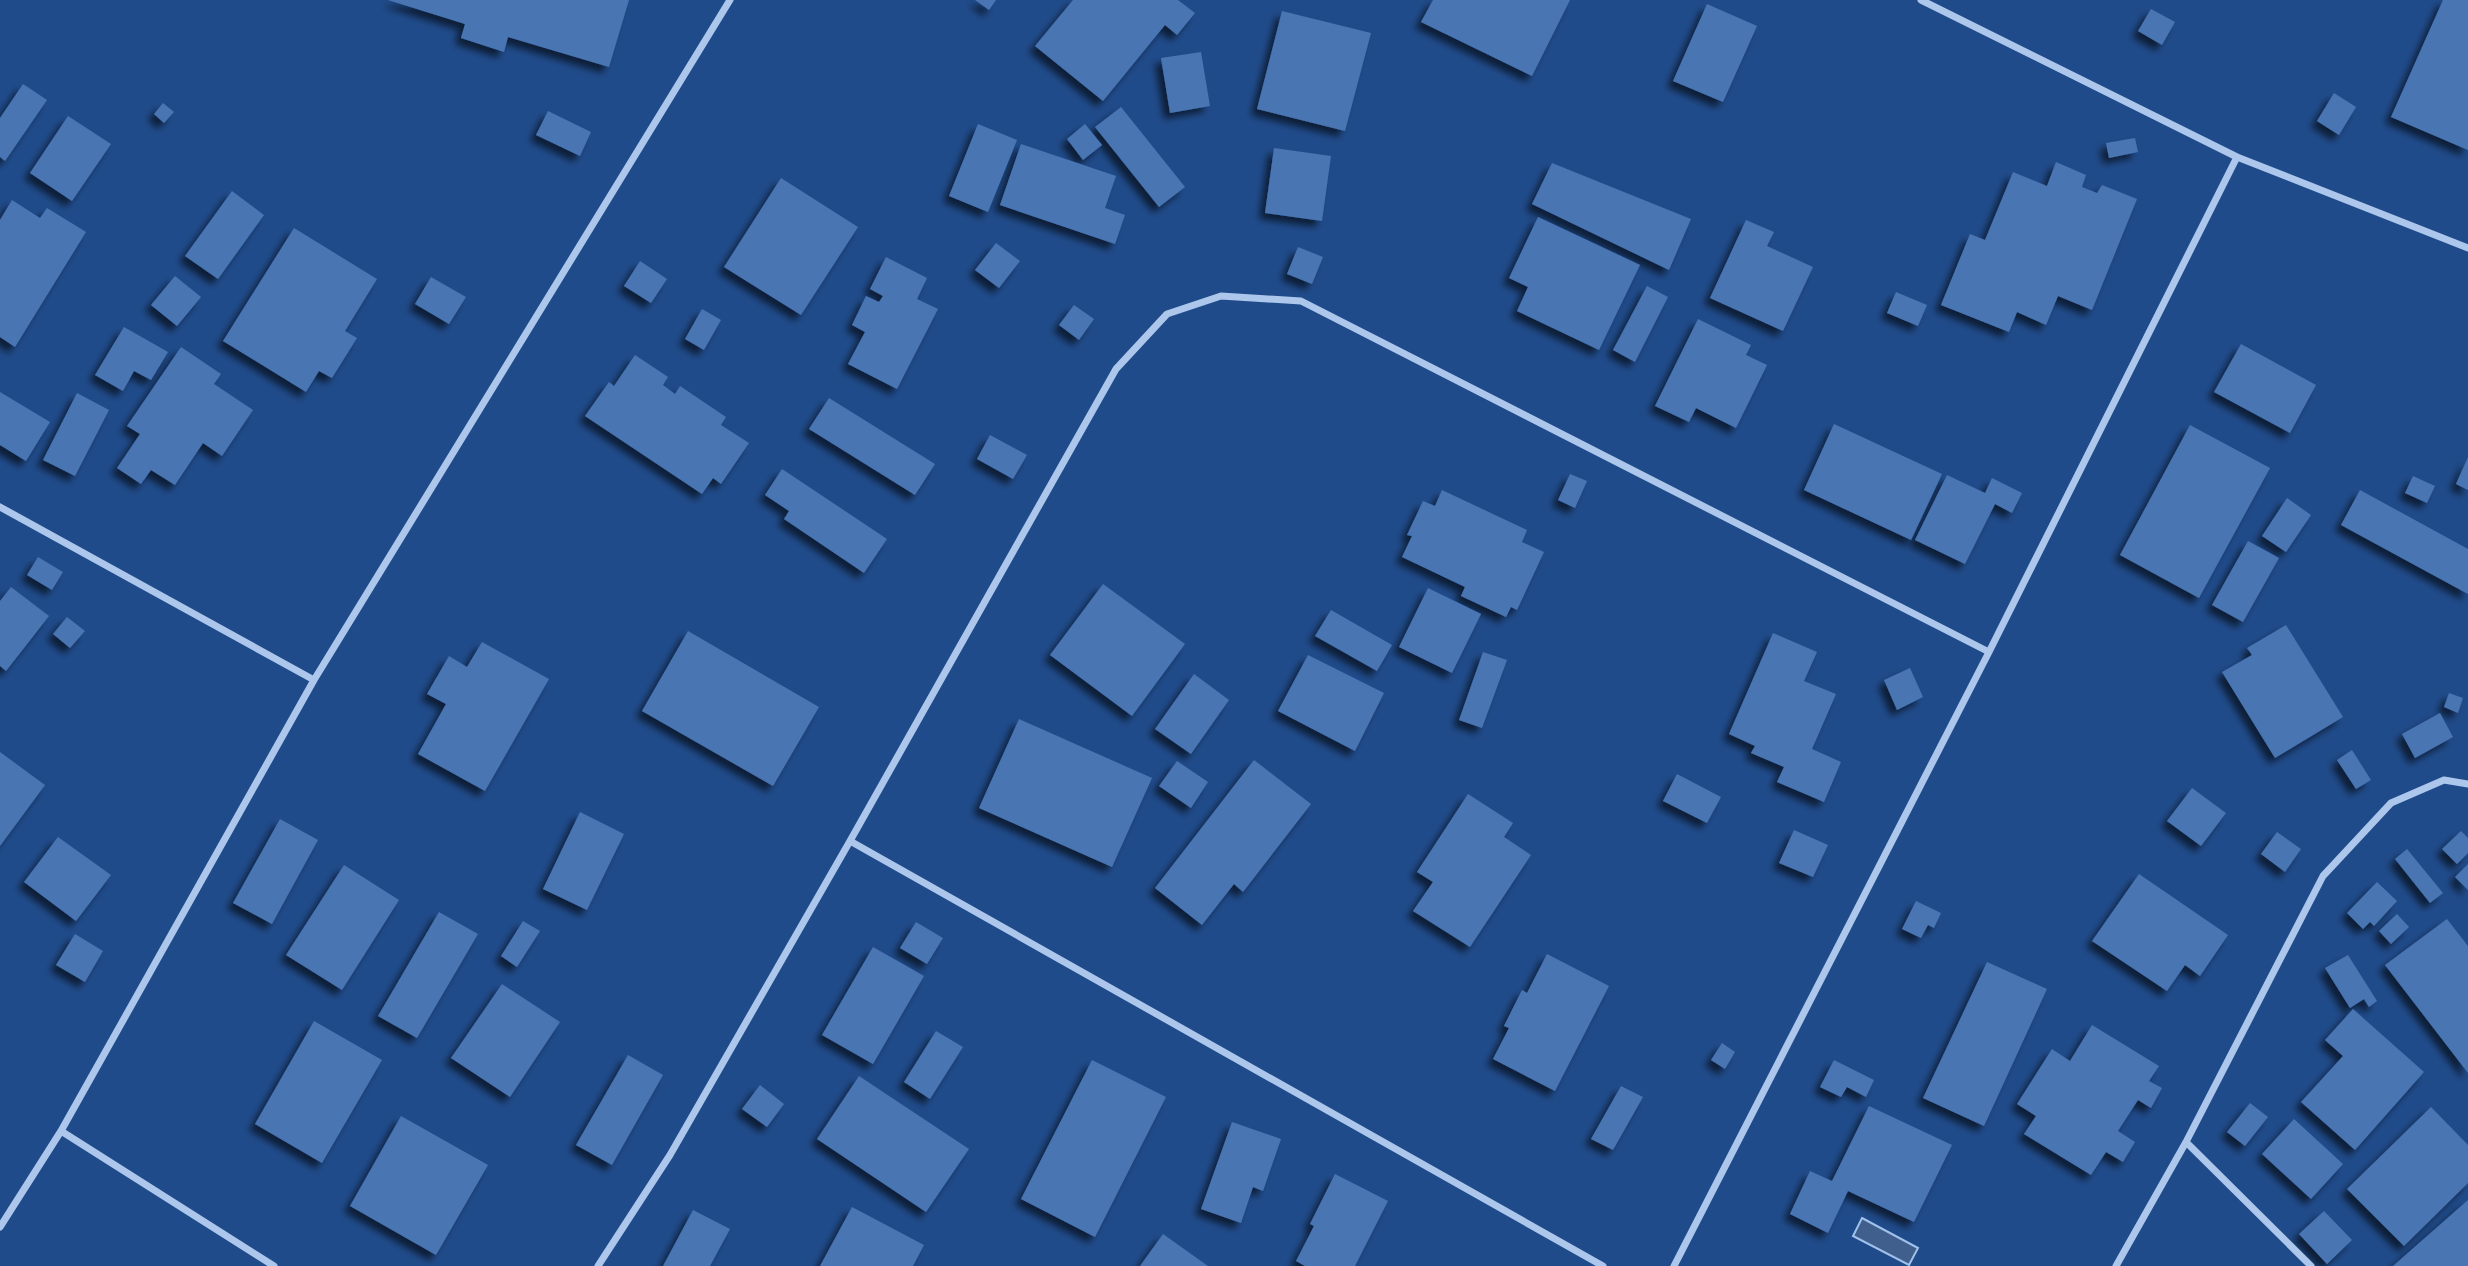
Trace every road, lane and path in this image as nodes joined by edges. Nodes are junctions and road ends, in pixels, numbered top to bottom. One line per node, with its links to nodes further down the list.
1 (730, 0): 7 (street)
2 (1921, 0): 3 (street)
3 (2237, 157): 4 (street); 6 (street)
4 (2468, 248)
5 (0, 507): 7 (street)
6 (1989, 652): 9 (street); 16 (street)
7 (314, 680): 10 (street)
8 (2468, 784): 11 (street)
9 (850, 841): 14 (street); 15 (street)
10 (61, 1130): 12 (street); 13 (street)
11 (2186, 1142): 17 (street); 18 (street)
12 (0, 1227)
13 (274, 1266)
14 (598, 1266)
15 (1603, 1266)
16 (1674, 1266)
17 (2116, 1266)
18 (2311, 1266)

